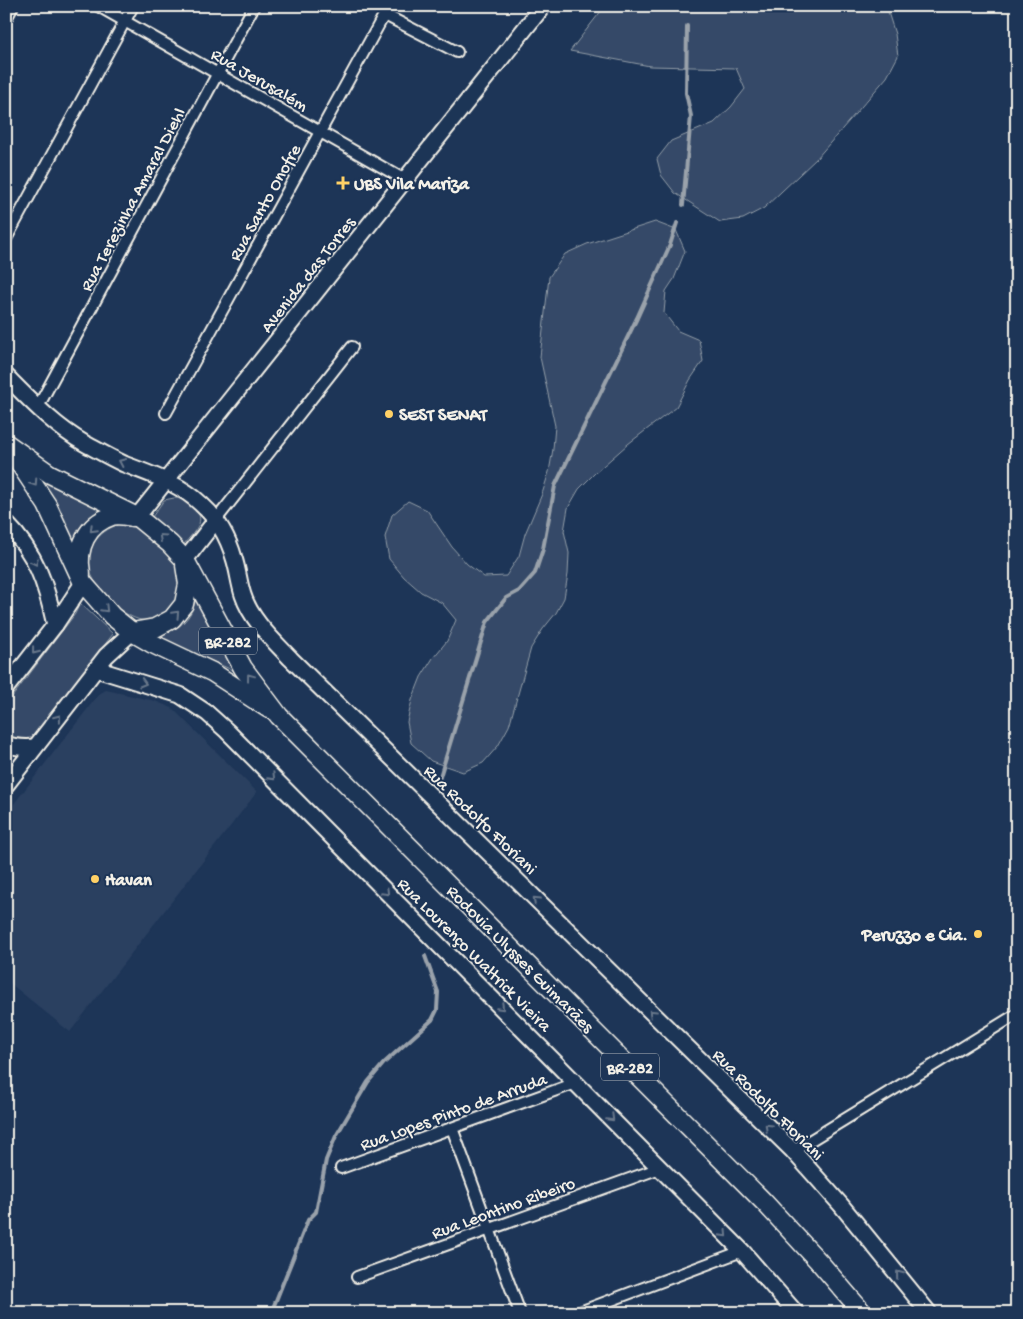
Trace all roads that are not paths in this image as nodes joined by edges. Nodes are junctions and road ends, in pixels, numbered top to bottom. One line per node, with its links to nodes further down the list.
1 (13, 6): 7 (street)
2 (98, 6): 8 (street, Rua Jerusalém)
3 (133, 6): 8 (street)
4 (254, 6): 10 (street, Rua Terezinha Amaral Diehl)
5 (543, 6): 12 (main road, Avenida das Torres)
6 (387, 10): 9 (street); 11 (street, Rua Santo Onofre)
7 (6, 19)
8 (125, 21): 10 (street, Rua Jerusalém); 13 (street)
9 (457, 52)
10 (218, 74): 11 (street, Rua Jerusalém); 16 (street, Rua Terezinha Amaral Diehl)
11 (320, 132): 12 (street, Rua Jerusalém); 17 (street, Rua Santo Onofre)
12 (405, 180): 18 (main road, Avenida das Torres)
13 (6, 239)
14 (352, 347): 20 (street)
15 (6, 376): 16 (main road, Rua Rodolfo Floriani)
16 (38, 408): 18 (main road, Rua Rodolfo Floriani, one-way to 16)
17 (166, 414)
18 (167, 480): 19 (main road, Avenida das Torres); 20 (main road, Rua Rodolfo Floriani)
19 (137, 517): 22 (highway, Rodovia Ulysses Guimarães / BR-282, one-way to 19); 23 (highway, one-way to 23); 23 (highway, Rodovia Ulysses Guimarães / BR-282, one-way to 23)
20 (216, 520): 22 (main road); 35 (main road, Rua Rodolfo Floriani, one-way to 20)
21 (6, 523): 24 (main road, one-way to 24)
22 (185, 560): 25 (highway, one-way to 22); 28 (highway, Rodovia Ulysses Guimarães / BR-282, one-way to 22)
23 (82, 583): 24 (main road); 25 (highway, Rodovia Ulysses Guimarães / BR-282, one-way to 25)
24 (55, 625): 27 (main road, one-way to 27)
25 (132, 632): 26 (main road); 28 (highway, Rodovia Ulysses Guimarães / BR-282)
26 (96, 669): 30 (main road, one-way to 26); 33 (main road, Rua Lourenço Waltrick Vieira, one-way to 33)
27 (6, 688)
28 (279, 716): 41 (highway, Rodovia Ulysses Guimarães / BR-282)
29 (6, 744): 30 (main road)
30 (35, 747): 31 (main road)
31 (6, 784)
32 (1017, 1014): 35 (street)
33 (576, 1083): 34 (street, Rua Lopes Pinto de Arruda); 37 (main road, Rua Lourenço Waltrick Vieira, one-way to 37)
34 (452, 1128): 36 (street, Rua Lopes Pinto de Arruda); 38 (street)
35 (792, 1151): 45 (main road, Rua Rodolfo Floriani, one-way to 35)
36 (341, 1168)
37 (660, 1168): 38 (street, Rua Leontino Ribeiro); 39 (main road, Rua Lourenço Waltrick Vieira, one-way to 39)
38 (489, 1230): 40 (street, Rua Leontino Ribeiro); 42 (street)
39 (742, 1251): 43 (street); 44 (main road, Rua Lourenço Waltrick Vieira)
40 (357, 1277)
41 (862, 1312)
42 (520, 1313)
43 (577, 1313)
44 (796, 1313)
45 (929, 1313)

